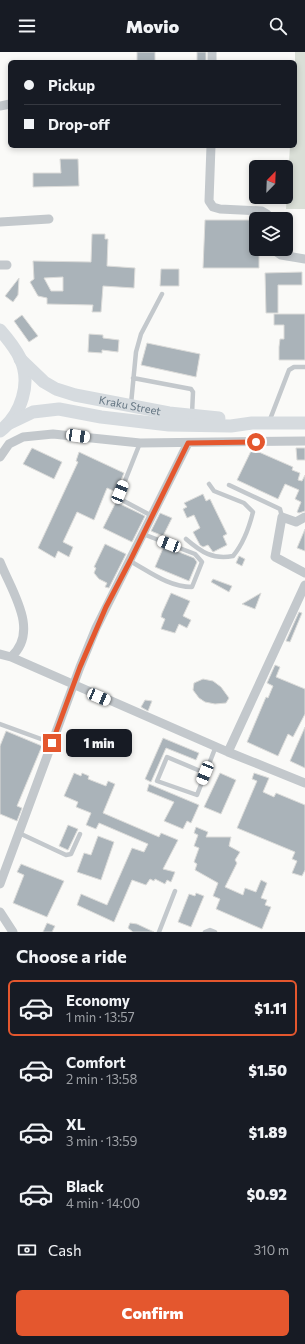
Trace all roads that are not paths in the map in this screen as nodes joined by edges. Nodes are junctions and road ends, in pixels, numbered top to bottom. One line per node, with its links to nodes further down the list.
1 (211, 148): 2 (street)
2 (264, 212)
3 (49, 219): 4 (street)
4 (0, 222)
5 (289, 256): 6 (street)
6 (305, 258)
7 (162, 294): 11 (lane)
8 (0, 330): 9 (main road)
9 (20, 359): 12 (main road, Kraku Street); 17 (main road)
10 (305, 367): 14 (lane)
11 (133, 378): 12 (lane); 13 (lane)
12 (130, 406): 13 (main road, Kraku Street)
13 (192, 416): 15 (main road, Kraku Street)
14 (269, 422): 15 (main road, Kraku Street); 16 (main road, Kraku Street)
15 (252, 423): 17 (main road, Kraku Street)
16 (305, 423)
17 (5, 427)
18 (305, 441): 20 (street)
19 (140, 443): 20 (street); 21 (street); 24 (lane)
20 (188, 443): 24 (street)
21 (0, 457)
22 (209, 484): 28 (lane)
23 (229, 485): 25 (lane)
24 (152, 516): 27 (street)
25 (282, 517): 26 (street); 31 (street)
26 (305, 517)
27 (143, 534): 29 (street); 29 (lane)
28 (186, 539)
29 (130, 561): 35 (street)
30 (0, 562): 34 (street)
31 (305, 573)
32 (305, 585): 39 (street)
33 (0, 654): 34 (street)
34 (11, 657): 35 (street)
35 (73, 686): 37 (street); 38 (street)
36 (0, 724): 37 (lane)
37 (52, 743): 42 (street)
38 (216, 746): 39 (street); 40 (lane)
39 (228, 752): 41 (street)
40 (205, 773): 40 (lane)
41 (305, 783)
42 (19, 834): 43 (lane); 44 (street)
43 (80, 834)
44 (0, 884)
45 (175, 891): 48 (lane)
46 (0, 912): 47 (street)
47 (13, 932)
48 (159, 932)
49 (205, 932): 50 (lane)
50 (215, 932)

